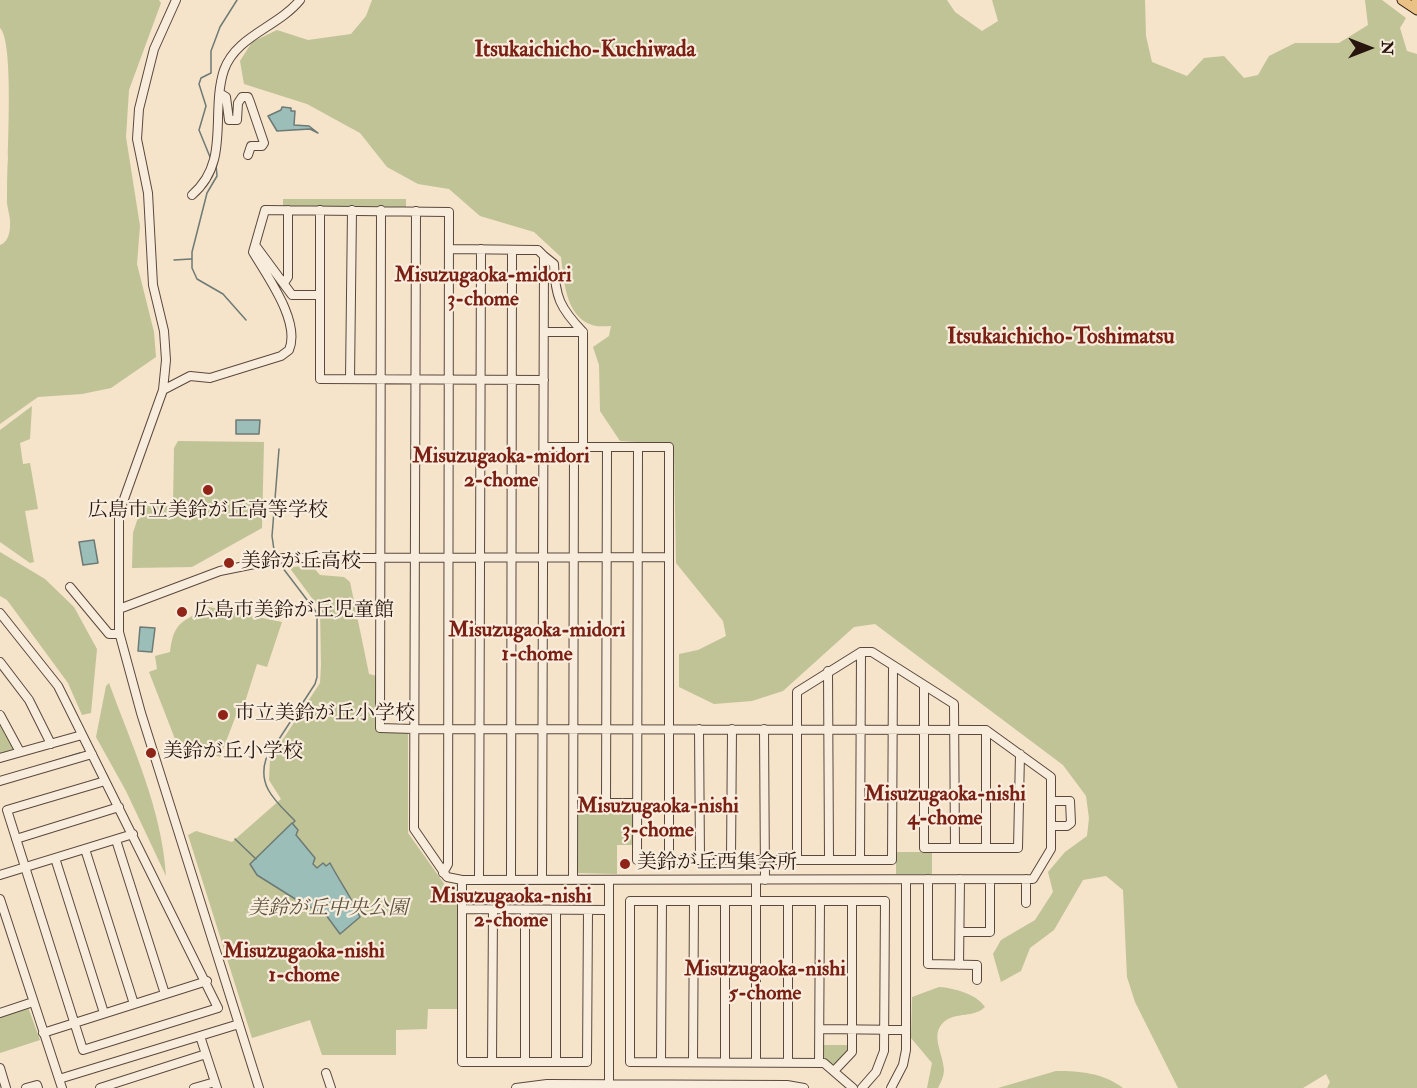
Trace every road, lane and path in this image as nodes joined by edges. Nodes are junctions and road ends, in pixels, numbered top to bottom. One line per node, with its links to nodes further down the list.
1 (176, 0): 29 (street)
2 (300, 0): 5 (street)
3 (1402, 0): 4 (main road)
4 (1417, 10)
5 (220, 94): 6 (street); 7 (street)
6 (248, 155)
7 (192, 195)
8 (288, 210): 9 (street); 13 (street); 18 (street)
9 (320, 210): 10 (street); 19 (street)
10 (352, 210): 11 (street); 22 (street)
11 (381, 210): 12 (street); 23 (street)
12 (416, 211): 14 (street); 24 (street)
13 (255, 245): 18 (street); 29 (street)
14 (449, 249): 15 (street); 25 (street)
15 (481, 249): 16 (street); 27 (street)
16 (512, 250): 17 (street); 28 (street)
17 (544, 256): 20 (street); 21 (street)
18 (284, 283): 19 (street)
19 (320, 295): 22 (street)
20 (544, 332): 21 (street); 26 (street)
21 (583, 332): 32 (street)
22 (350, 379): 23 (street)
23 (381, 380): 24 (street); 35 (street)
24 (416, 380): 25 (street); 36 (street)
25 (449, 380): 27 (street); 37 (street)
26 (544, 380): 28 (street); 30 (street)
27 (480, 381): 28 (street); 38 (street)
28 (512, 381): 39 (street)
29 (163, 390): 46 (street)
30 (544, 447): 31 (street); 40 (street)
31 (574, 447): 32 (street); 41 (street)
32 (584, 447): 33 (street)
33 (606, 447): 34 (street); 42 (street)
34 (638, 447): 43 (street); 44 (street)
35 (382, 557): 36 (street); 46 (street); 60 (street)
36 (415, 557): 37 (street); 60 (street)
37 (447, 557): 38 (street); 55 (street)
38 (479, 557): 39 (street); 56 (street)
39 (511, 557): 40 (street); 57 (street)
40 (544, 557): 41 (street); 58 (street)
41 (574, 557): 42 (street); 59 (street)
42 (607, 557): 43 (street); 61 (street)
43 (638, 557): 44 (street); 62 (street)
44 (669, 557): 63 (street)
45 (70, 587): 48 (street)
46 (119, 609): 48 (street)
47 (0, 613): 74 (street)
48 (119, 634): 140 (street)
49 (861, 652): 51 (street); 52 (street); 69 (street)
50 (0, 662): 75 (street)
51 (893, 666): 53 (street); 70 (street)
52 (828, 671): 67 (street); 68 (street)
53 (924, 686): 71 (street); 72 (street)
54 (0, 715): 76 (street)
55 (448, 728): 56 (street); 60 (street); 101 (street)
56 (480, 728): 57 (street); 107 (street)
57 (511, 728): 58 (street); 108 (street)
58 (542, 728): 59 (street); 109 (street)
59 (573, 728): 61 (street); 110 (street)
60 (414, 729): 101 (street)
61 (606, 729): 62 (street); 83 (street)
62 (637, 729): 63 (street); 83 (street)
63 (669, 729): 64 (street); 93 (street)
64 (699, 729): 65 (street); 94 (street)
65 (732, 729): 66 (street); 95 (street)
66 (764, 729): 67 (street); 97 (street)
67 (797, 729): 68 (street); 98 (street)
68 (829, 729): 69 (street); 96 (street)
69 (861, 729): 70 (street); 99 (street)
70 (892, 729): 71 (street); 99 (street)
71 (924, 729): 72 (street); 89 (street)
72 (955, 729): 73 (street); 89 (street)
73 (987, 730): 78 (street); 90 (street)
74 (82, 735): 75 (street); 77 (street)
75 (51, 744): 76 (street)
76 (20, 752): 79 (street)
77 (92, 754): 80 (street); 81 (street)
78 (1020, 754): 82 (street); 90 (street)
79 (0, 758)
80 (0, 781)
81 (105, 781): 84 (street); 87 (street)
82 (1051, 801): 85 (street); 85 (street)
83 (637, 803): 93 (street)
84 (119, 807): 86 (street); 87 (street)
85 (1051, 826): 105 (street)
86 (133, 834): 88 (street); 133 (street)
87 (16, 839): 100 (street)
88 (116, 840): 91 (street); 134 (street)
89 (955, 848): 90 (street)
90 (986, 848)
91 (85, 849): 92 (street); 136 (street)
92 (55, 858): 100 (street); 138 (street)
93 (669, 859): 94 (street)
94 (700, 859): 95 (street)
95 (731, 859): 97 (street)
96 (829, 859): 98 (street); 99 (street)
97 (765, 860): 98 (street); 112 (street)
98 (797, 860)
99 (860, 860)
100 (25, 868): 102 (street); 139 (street)
101 (443, 873): 106 (street)
102 (0, 875)
103 (928, 879): 104 (street); 114 (street); 131 (street)
104 (960, 879): 113 (street); 130 (street)
105 (1026, 879): 113 (street); 123 (street)
106 (462, 880): 107 (street); 124 (street)
107 (479, 880): 108 (street)
108 (511, 880): 109 (street)
109 (542, 880): 110 (street)
110 (573, 880): 111 (street)
111 (609, 880): 112 (street); 129 (street)
112 (761, 880): 114 (street); 119 (street)
113 (990, 880): 130 (street)
114 (906, 881): 144 (street)
115 (0, 899): 135 (street)
116 (662, 901): 117 (street); 151 (street); 151 (street)
117 (694, 901): 118 (street); 152 (street)
118 (725, 901): 119 (street); 153 (street)
119 (757, 901): 120 (street); 154 (street)
120 (788, 901): 121 (street); 155 (street)
121 (820, 901): 122 (street); 141 (street)
122 (852, 901): 142 (street); 143 (street)
123 (1026, 903)
124 (462, 909): 125 (street); 149 (street)
125 (494, 909): 126 (street); 149 (street)
126 (525, 909): 127 (street); 148 (street)
127 (556, 909): 128 (street); 150 (street)
128 (588, 910): 129 (street); 150 (street)
129 (608, 910): 162 (street)
130 (960, 932): 131 (street)
131 (959, 964): 132 (street)
132 (977, 980)
133 (207, 981): 134 (street); 139 (street)
134 (165, 994): 136 (street)
135 (33, 1002): 137 (street); 145 (street)
136 (134, 1004): 138 (street)
137 (0, 1013)
138 (104, 1013): 139 (street)
139 (74, 1023): 145 (street)
140 (239, 1024): 146 (street); 169 (street)
141 (820, 1029): 142 (street); 156 (street)
142 (852, 1029): 143 (street); 158 (street)
143 (885, 1029): 144 (street); 174 (street)
144 (906, 1030): 175 (street)
145 (43, 1033): 160 (street)
146 (200, 1036): 147 (street); 160 (street)
147 (206, 1054): 161 (street); 167 (street)
148 (525, 1061): 149 (street); 150 (street)
149 (492, 1062)
150 (556, 1062)
151 (661, 1062): 152 (street)
152 (693, 1062): 153 (street)
153 (725, 1062): 154 (street)
154 (756, 1062): 155 (street)
155 (788, 1062): 156 (street)
156 (819, 1063): 158 (street)
157 (0, 1068): 163 (street)
158 (834, 1071): 173 (street)
159 (326, 1072): 170 (street)
160 (59, 1079): 166 (street)
161 (216, 1085): 168 (street)
162 (609, 1086): 171 (street); 172 (street)
163 (6, 1088)
164 (26, 1088): 165 (street)
165 (38, 1088)
166 (62, 1088)
167 (100, 1088)
168 (194, 1088)
169 (259, 1088)
170 (331, 1088)
171 (516, 1088)
172 (804, 1088)
173 (853, 1088)
174 (862, 1088)
175 (891, 1088)

